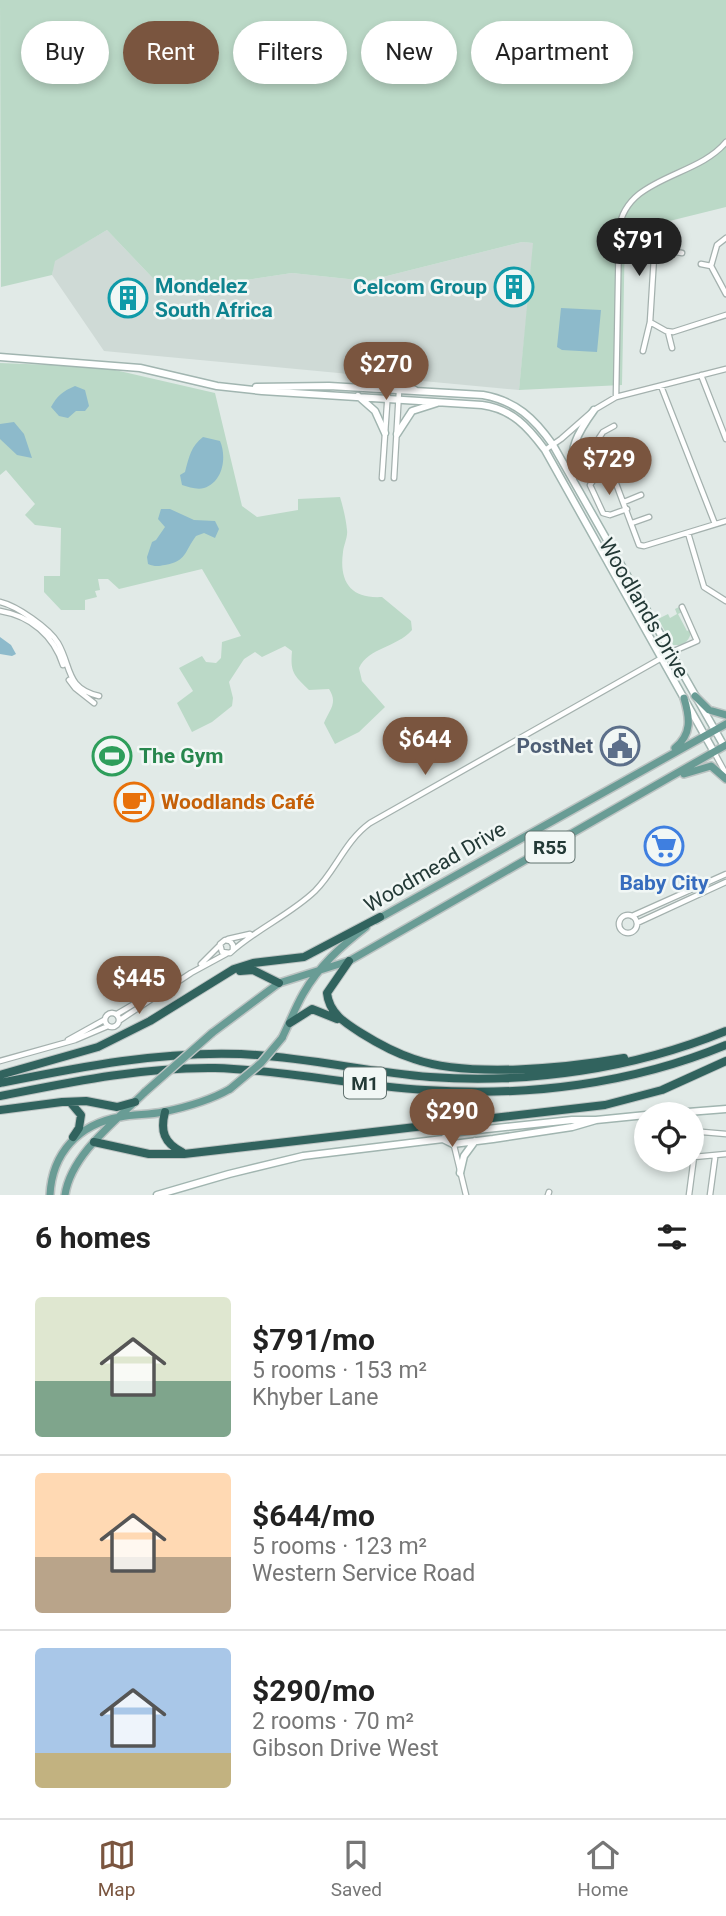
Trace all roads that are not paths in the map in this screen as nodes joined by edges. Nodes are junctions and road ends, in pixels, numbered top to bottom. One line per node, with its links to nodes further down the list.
1 (726, 142): 24 (street)
2 (726, 238): 5 (street)
3 (682, 253): 8 (street)
4 (701, 264): 5 (street)
5 (711, 266): 6 (street)
6 (726, 295)
7 (726, 315): 9 (street)
8 (650, 322): 9 (street); 11 (street)
9 (668, 332): 10 (street)
10 (672, 348)
11 (643, 351)
12 (0, 357): 18 (main road, Woodlands Drive)
13 (726, 369): 16 (street)
14 (389, 373): 19 (main road)
15 (400, 375): 20 (main road)
16 (701, 375): 17 (street); 30 (street)
17 (661, 386): 24 (street); 47 (street)
18 (241, 388): 19 (main road, Woodlands Drive); 23 (main road, Woodlands Drive)
19 (362, 389): 21 (main road, Woodlands Drive)
20 (420, 391): 22 (main road, Woodlands Drive); 31 (main road, Woodlands Drive)
21 (388, 394): 22 (main road, Woodlands Drive); 23 (main road, Woodlands Drive); 28 (street)
22 (398, 395): 25 (main road, Woodlands Drive); 29 (street)
23 (358, 396): 28 (main road)
24 (616, 397): 26 (street)
25 (449, 402): 29 (main road); 32 (main road, Woodlands Drive)
26 (594, 410): 31 (street); 40 (main road)
27 (614, 426): 34 (street)
28 (385, 433): 37 (street)
29 (397, 434): 38 (street)
30 (726, 439)
31 (553, 445): 32 (street); 40 (main road, Woodlands Drive)
32 (545, 450): 54 (main road, Woodlands Drive)
33 (623, 450): 34 (street)
34 (607, 457): 35 (street)
35 (613, 471): 39 (street); 43 (street)
36 (632, 472): 39 (street)
37 (382, 478)
38 (394, 478)
39 (615, 479): 42 (street)
40 (574, 486): 53 (main road, Woodlands Drive)
41 (641, 495): 42 (street)
42 (624, 502): 43 (street)
43 (627, 509): 46 (street)
44 (649, 517): 46 (street)
45 (726, 521): 47 (street)
46 (632, 523): 48 (street)
47 (715, 524): 48 (street)
48 (688, 533): 49 (street)
49 (726, 601)
50 (0, 602): 55 (street)
51 (682, 607): 53 (street)
52 (0, 611): 58 (street)
53 (670, 653): 54 (street); 56 (main road, Woodlands Drive)
54 (662, 658): 57 (main road, Woodlands Drive); 73 (street)
55 (99, 696)
56 (695, 696): 59 (main road); 61 (main road, Woodlands Drive)
57 (684, 698): 62 (main road, Woodlands Drive); 65 (main road)
58 (93, 703)
59 (726, 715)
60 (726, 723): 61 (main road, Woodmead Drive / R55)
61 (715, 730): 62 (main road, Woodmead Drive / R55); 63 (main road, Woodlands Drive)
62 (705, 736): 64 (main road, Woodlands Drive); 65 (main road, Woodmead Drive / R55)
63 (725, 747): 64 (main road, Woodmead Drive / R55)
64 (714, 752): 66 (street); 67 (main road, Woodmead Drive / R55)
65 (642, 769): 71 (main road, Woodmead Drive / R55)
66 (726, 776): 67 (main road)
67 (660, 784): 78 (main road, Woodmead Drive / R55)
68 (726, 874): 70 (street)
69 (726, 882): 72 (street)
70 (632, 916): 72 (street); 72 (street)
71 (380, 917): 79 (main road, Woodmead Drive / R55); 80 (highway)
72 (637, 923)
73 (258, 931): 74 (street); 76 (street)
74 (228, 940): 75 (street); 76 (street)
75 (220, 945): 77 (street); 82 (street)
76 (233, 950): 77 (street)
77 (227, 954): 82 (street)
78 (349, 961): 79 (main road, Woodmead Drive / R55); 85 (highway)
79 (317, 972): 81 (main road, Woodmead Drive / R55); 84 (main road, Woodmead Drive / R55)
80 (218, 979): 81 (highway); 93 (highway)
81 (279, 983): 97 (main road, Woodmead Drive / R55, bridge)
82 (118, 1017): 83 (street); 86 (street)
83 (104, 1020): 86 (street); 88 (street)
84 (290, 1023): 85 (highway); 101 (main road, Woodmead Drive / R55, bridge)
85 (345, 1023): 90 (highway)
86 (108, 1026): 88 (street)
87 (726, 1031): 90 (highway, M1)
88 (61, 1044): 91 (street)
89 (726, 1045): 95 (highway, M1)
90 (678, 1048): 94 (highway, M1)
91 (0, 1061)
92 (726, 1061): 113 (highway)
93 (0, 1075)
94 (0, 1083)
95 (0, 1096)
96 (69, 1102): 97 (highway); 99 (highway); 108 (highway)
97 (135, 1102): 103 (main road, Woodmead Drive / R55)
98 (726, 1109): 100 (main road)
99 (0, 1110)
100 (704, 1111)
101 (165, 1112): 103 (main road, Woodmead Drive / R55); 113 (highway)
102 (634, 1116): 104 (main road)
103 (120, 1117): 108 (main road, Woodmead Drive / R55); 111 (main road, Woodmead Drive / R55)
104 (596, 1120): 106 (main road); 110 (main road)
105 (704, 1132): 107 (street)
106 (451, 1133): 109 (main road); 112 (street)
107 (726, 1134)
108 (73, 1137): 117 (main road)
109 (443, 1139): 112 (main road); 119 (main road)
110 (475, 1141): 112 (main road); 116 (main road)
111 (94, 1142): 113 (highway); 118 (main road, Woodmead Drive / R55)
112 (453, 1144): 116 (street)
113 (184, 1154)
114 (726, 1154): 121 (street)
115 (715, 1158): 122 (street)
116 (460, 1173): 120 (street)
117 (50, 1195)
118 (65, 1195)
119 (157, 1195)
120 (466, 1195)
121 (689, 1195)
122 (710, 1195)

